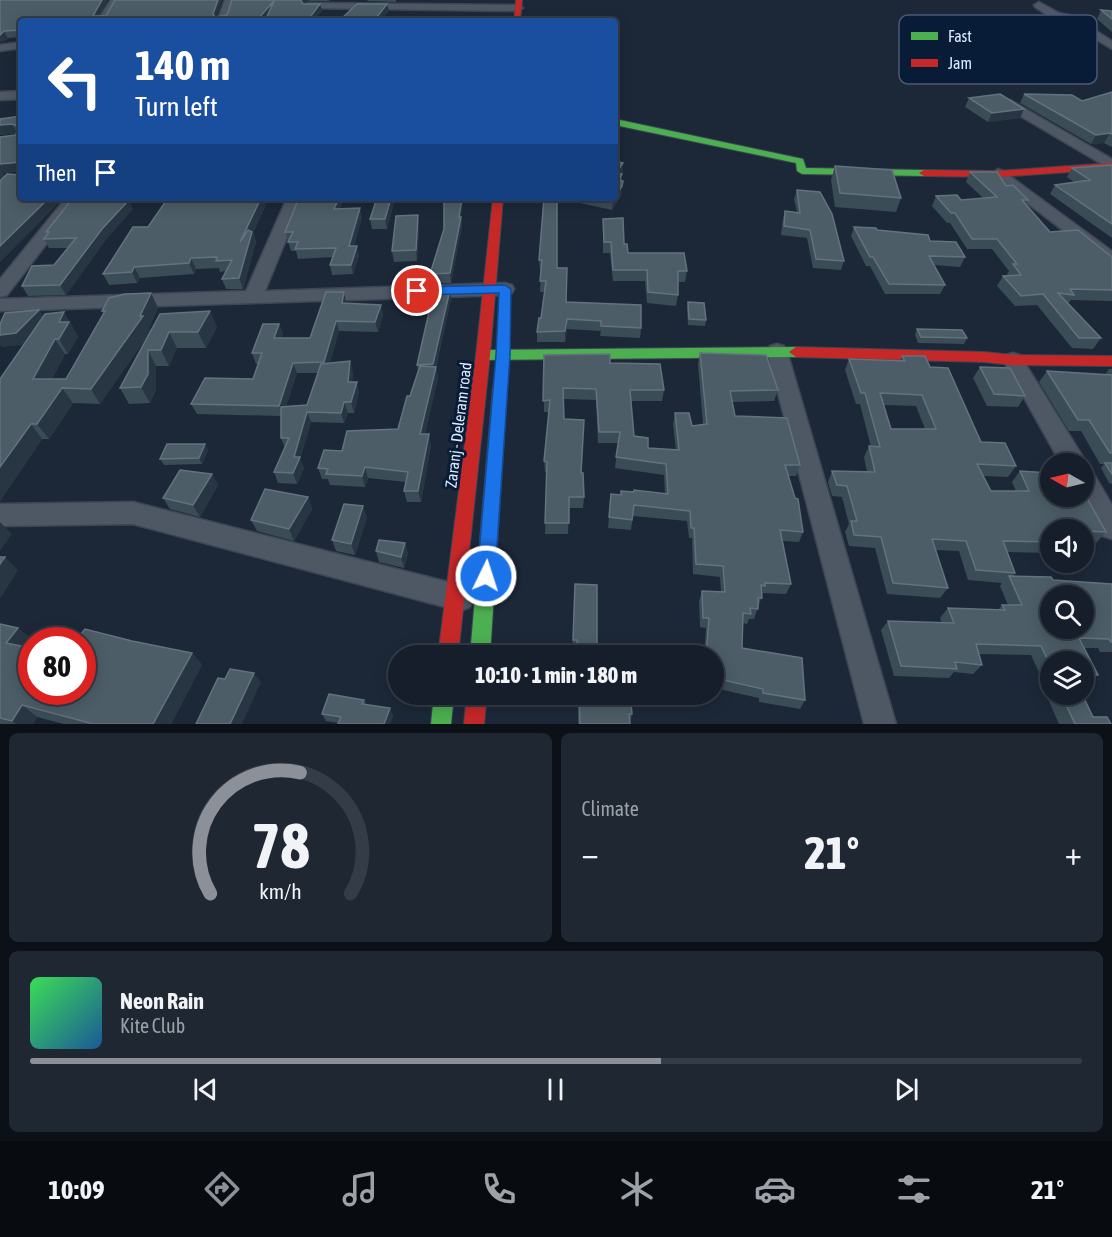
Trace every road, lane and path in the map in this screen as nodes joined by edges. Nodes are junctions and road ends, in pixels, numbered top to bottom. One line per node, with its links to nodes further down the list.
1 (116, 0): 7 (street)
2 (231, 0): 8 (street)
3 (309, 6): 5 (street)
4 (1039, 6): 6 (street)
5 (521, 7)
6 (1054, 15)
7 (104, 18)
8 (223, 18)
9 (1097, 36): 11 (street)
10 (18, 45): 12 (street)
11 (1112, 46)
12 (0, 48)
13 (1010, 105): 15 (street)
14 (618, 123): 16 (main road)
15 (1112, 165): 16 (main road)
16 (998, 174): 20 (street)
17 (72, 201): 22 (street)
18 (294, 201): 23 (street)
19 (498, 201): 21 (main road, Zaranj - Deleram road)
20 (1112, 259)
21 (501, 289): 23 (street); 26 (main road, Zaranj - Deleram road)
22 (0, 291)
23 (253, 296): 24 (street)
24 (0, 305)
25 (777, 351): 27 (main road); 28 (main road); 42 (street)
26 (483, 355): 28 (main road); 34 (main road, Zaranj - Deleram road)
27 (1013, 360): 29 (main road); 30 (street)
28 (502, 361): 35 (main road)
29 (1112, 361)
30 (1068, 453)
31 (1094, 497): 33 (street)
32 (0, 515): 34 (street)
33 (1112, 528)
34 (455, 597): 35 (street); 36 (main road, Zaranj - Deleram road)
35 (484, 598): 37 (main road)
36 (449, 645)
37 (481, 645)
38 (443, 705): 40 (main road)
39 (476, 705): 41 (main road)
40 (441, 724)
41 (474, 724)
42 (880, 724)

